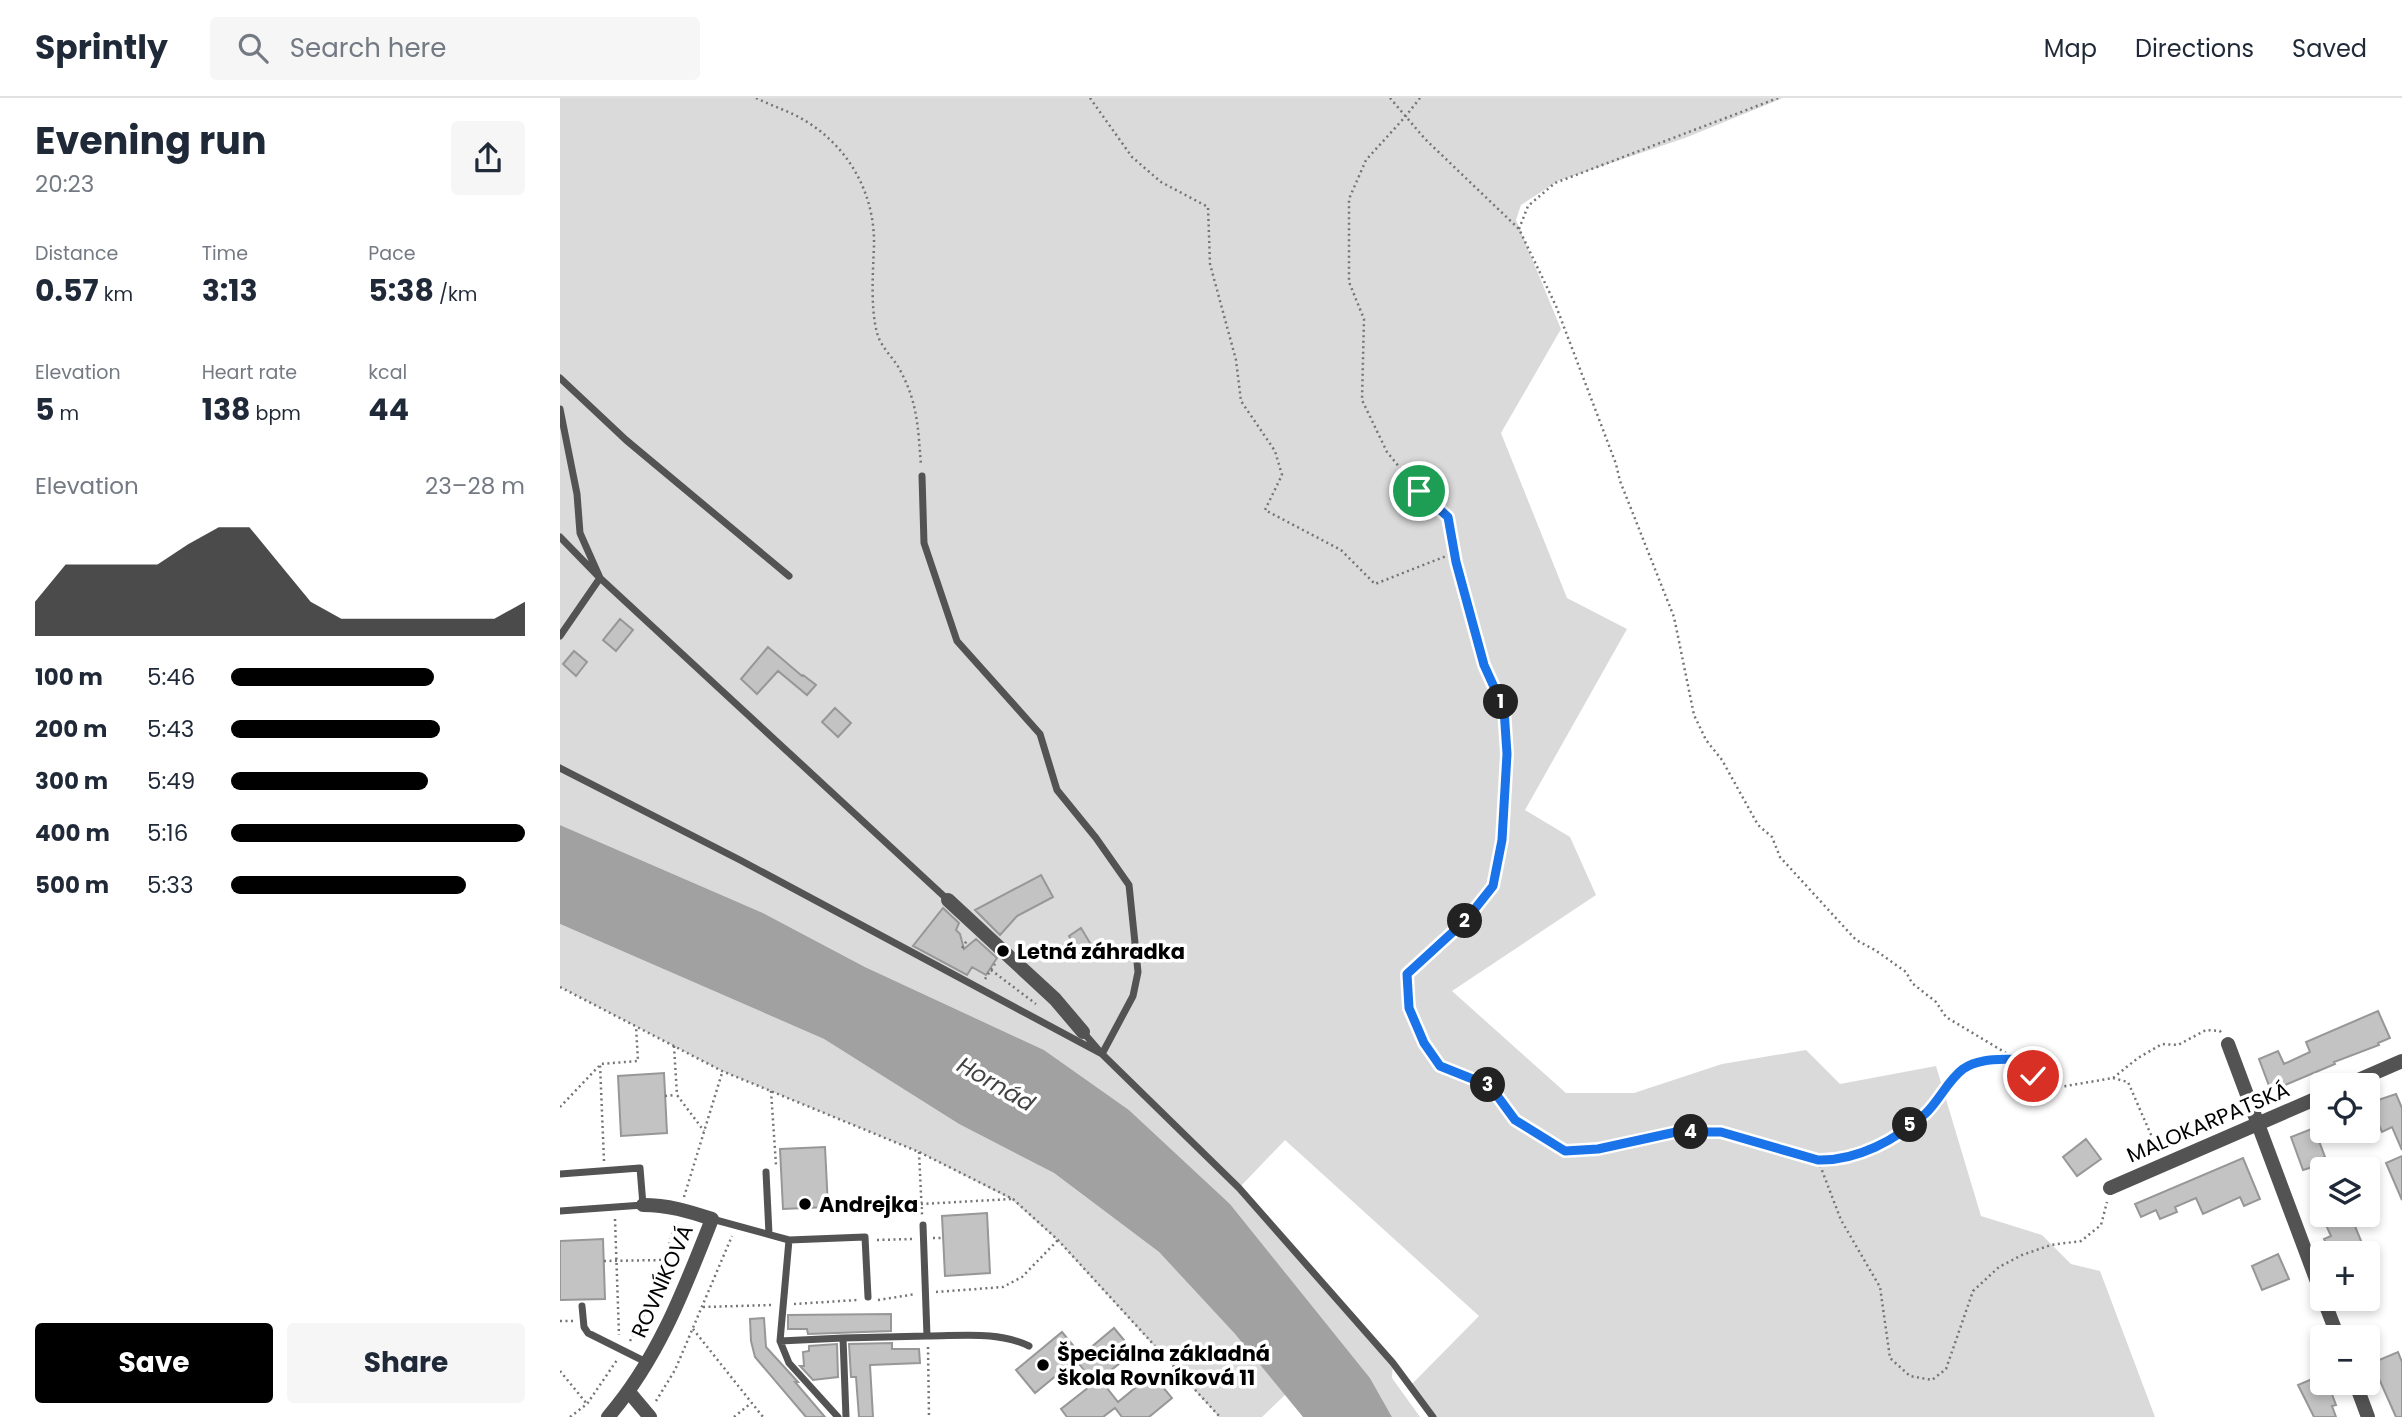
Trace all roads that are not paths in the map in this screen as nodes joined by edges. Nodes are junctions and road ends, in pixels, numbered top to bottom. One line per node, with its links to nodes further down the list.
1 (560, 378): 5 (lane)
2 (560, 409): 6 (lane)
3 (922, 476): 12 (lane)
4 (560, 537): 6 (lane)
5 (789, 576)
6 (600, 578): 7 (lane); 9 (lane)
7 (560, 636)
8 (560, 768): 12 (lane)
9 (948, 900): 10 (street)
10 (1083, 1032): 12 (lane)
11 (2228, 1044): 16 (street)
12 (1102, 1054): 40 (lane)
13 (2402, 1061): 14 (street)
14 (2374, 1073)
15 (2310, 1101): 16 (street, MALOKARPATSKÁ)
16 (2257, 1124): 19 (street, MALOKARPATSKÁ); 26 (street)
17 (766, 1172): 24 (lane)
18 (560, 1174): 20 (lane)
19 (2110, 1188)
20 (643, 1205): 21 (lane); 22 (street, ROVNÍKOVÁ)
21 (560, 1211)
22 (712, 1219): 24 (lane); 33 (street, ROVNÍKOVÁ)
23 (923, 1225): 29 (lane)
24 (769, 1234): 25 (lane)
25 (789, 1240): 27 (lane); 31 (lane)
26 (2310, 1263)
27 (869, 1299)
28 (582, 1306): 33 (lane)
29 (928, 1336): 30 (lane); 32 (lane)
30 (843, 1338): 31 (lane); 39 (lane)
31 (779, 1341): 38 (lane)
32 (1029, 1346)
33 (648, 1363): 34 (street, ROVNÍKOVÁ)
34 (629, 1392): 36 (street); 37 (street, ROVNÍKOVÁ)
35 (2360, 1395): 41 (street)
36 (648, 1415)
37 (608, 1417)
38 (838, 1417)
39 (846, 1417)
40 (1433, 1417)
41 (2368, 1417)

